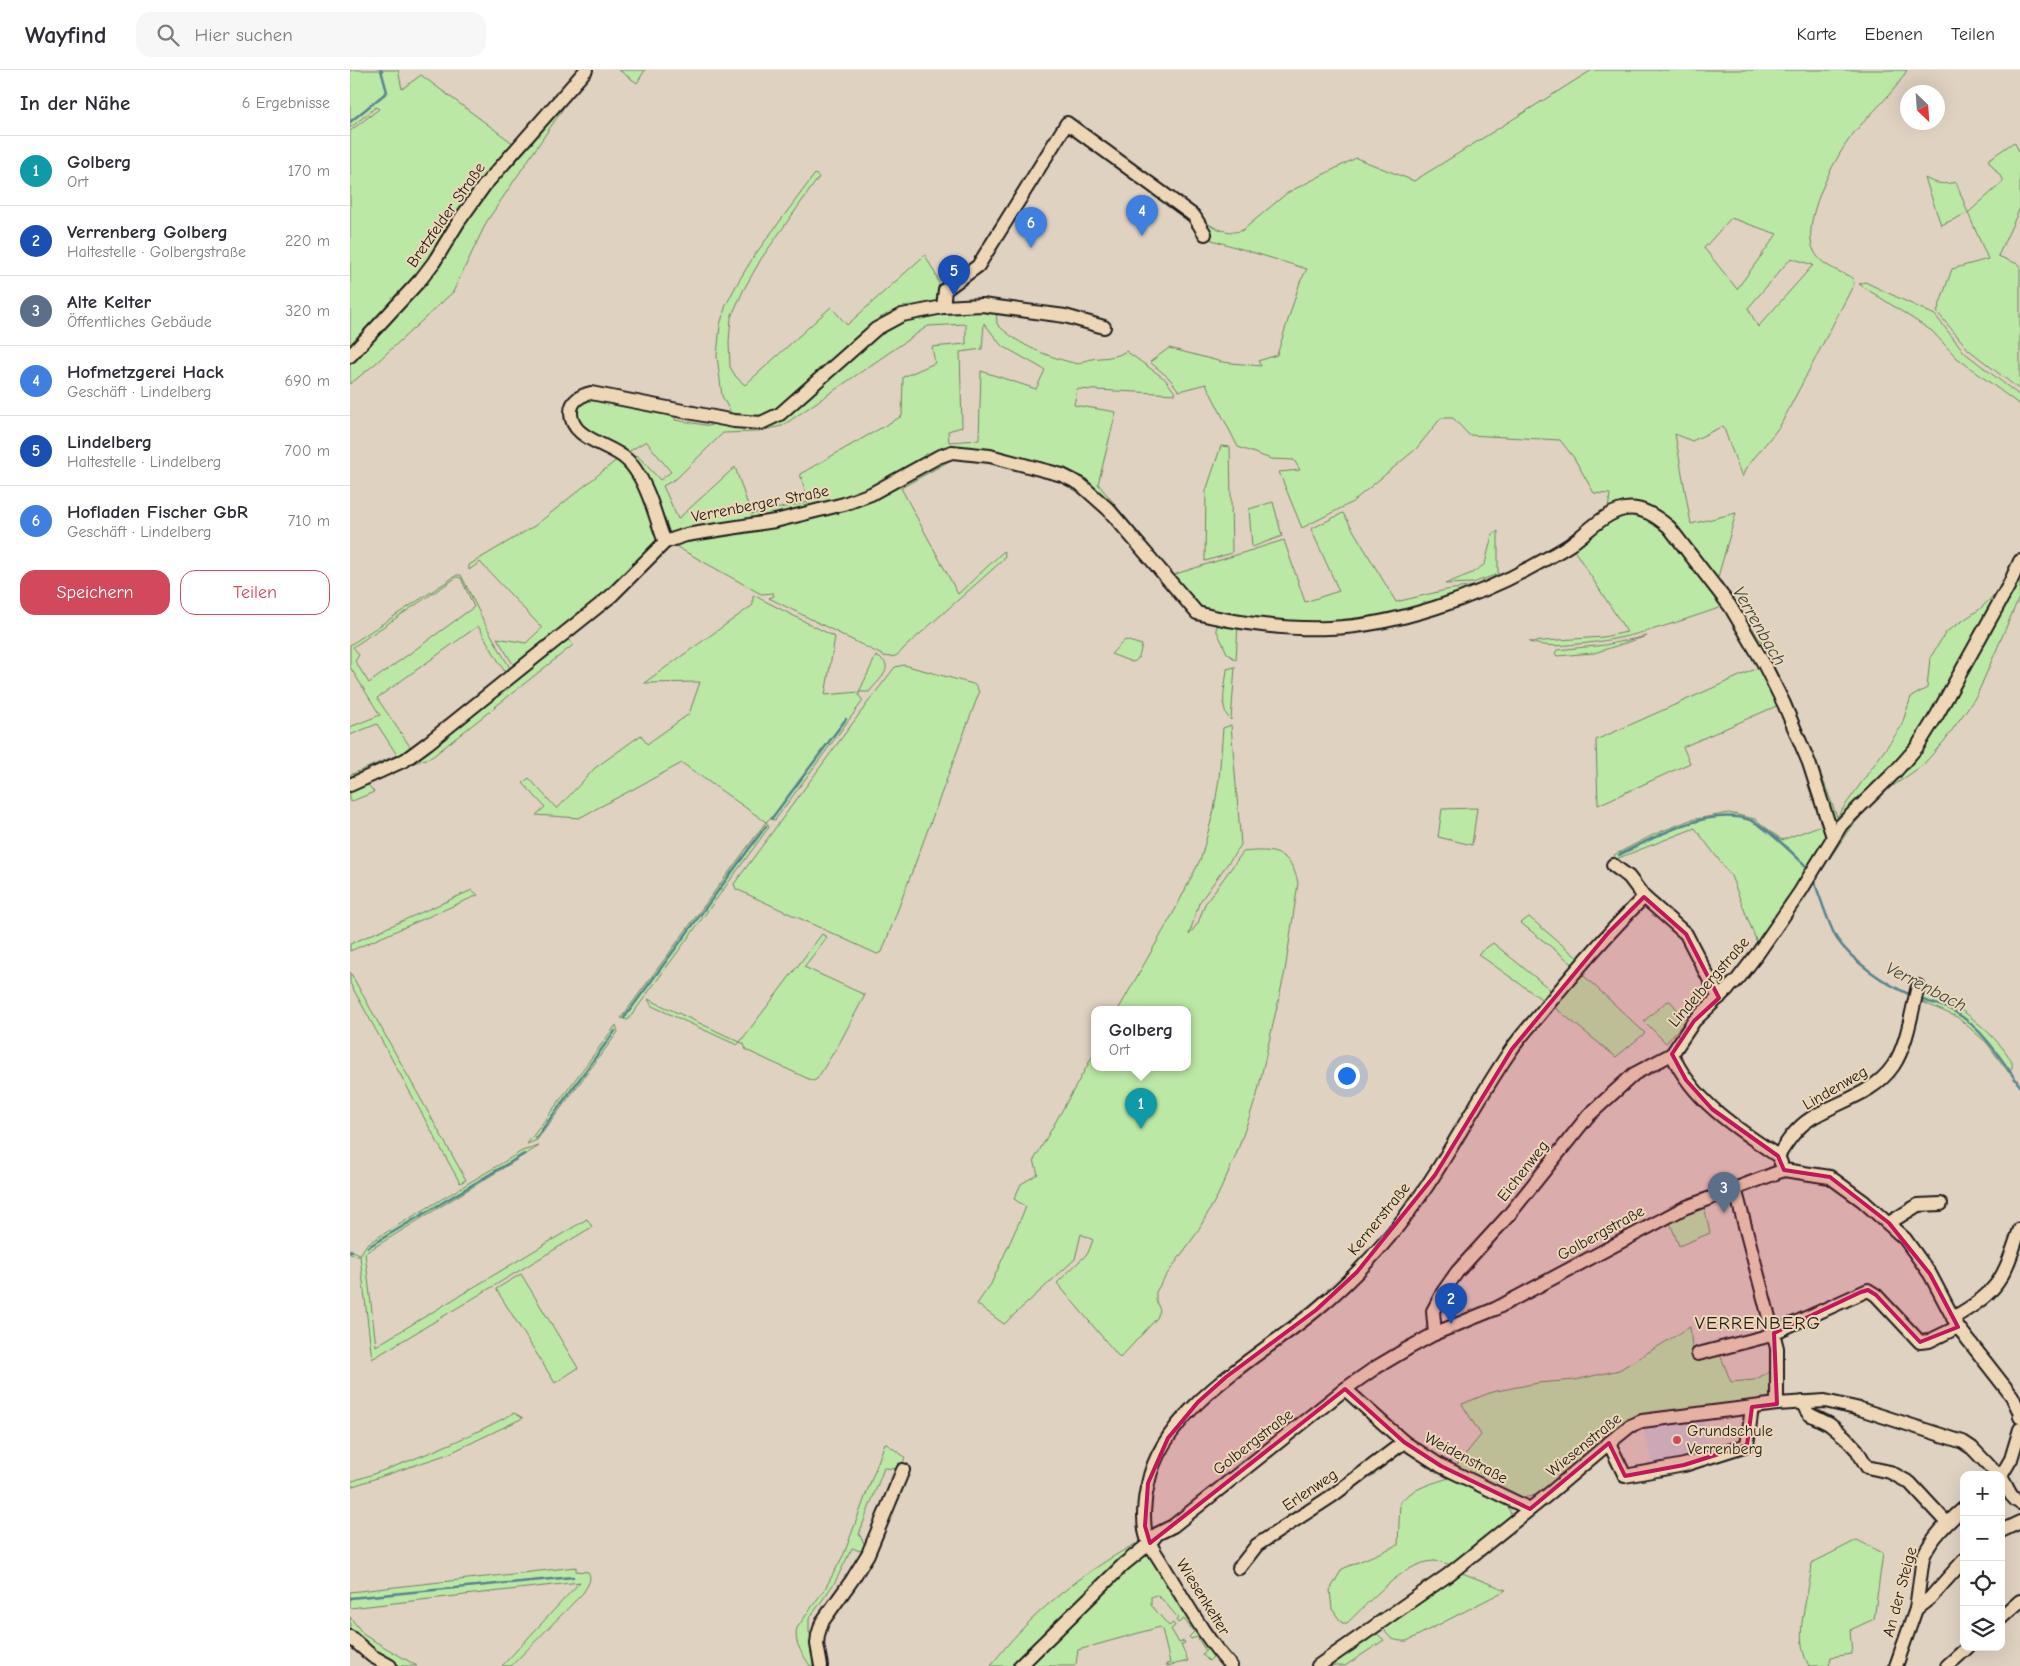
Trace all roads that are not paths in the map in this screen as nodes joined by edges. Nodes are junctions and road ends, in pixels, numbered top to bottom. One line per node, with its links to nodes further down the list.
1 (586, 70): 5 (street, Bretzfelder Straße)
2 (1204, 234): 3 (street)
3 (943, 307): 4 (street); 6 (street)
4 (1104, 327)
5 (350, 356)
6 (665, 542): 8 (street, Verrenberger Straße); 9 (street, Verrenberger Straße)
7 (2020, 561): 9 (street, Lindelbergstraße)
8 (350, 785)
9 (1833, 837): 13 (street, Lindelbergstraße)
10 (1613, 865): 11 (street)
11 (1644, 898): 13 (street); 45 (street, Kernerstraße)
12 (1918, 986): 15 (street, Lindenweg)
13 (1719, 998): 14 (street, Lindelbergstraße)
14 (1672, 1054): 15 (street, Lindelbergstraße); 23 (street, Eichenweg)
15 (1778, 1156): 16 (street)
16 (1784, 1170): 17 (street, Golbergstraße); 19 (street, Golbergstraße)
17 (1735, 1188): 22 (street); 23 (street, Golbergstraße)
18 (1940, 1204): 19 (street)
19 (1889, 1223): 21 (street, Golbergstraße)
20 (2020, 1229): 21 (street)
21 (1956, 1322): 22 (street); 26 (street, Golbergstraße)
22 (1774, 1333): 24 (street); 28 (street)
23 (1435, 1334): 25 (street, Golbergstraße)
24 (1698, 1354)
25 (1345, 1389): 32 (street, Weidenstraße); 45 (street, Golbergstraße)
26 (2016, 1391): 30 (street, Golbergstraße)
27 (1804, 1402): 28 (street, Wiesenstraße); 36 (street, Wiesenstraße); 43 (street)
28 (1777, 1404): 29 (street, Wiesenstraße)
29 (1752, 1407): 33 (street, Wiesenstraße); 33 (street)
30 (2020, 1418)
31 (2020, 1429): 34 (street)
32 (1404, 1442): 40 (street, Weidenstraße); 47 (street, Erlenweg)
33 (1609, 1443): 40 (street, Wiesenstraße)
34 (2015, 1461): 37 (street)
35 (904, 1470): 54 (street)
36 (1994, 1471)
37 (2005, 1474)
38 (2005, 1487): 39 (street, Wiesenstraße)
39 (2020, 1503)
40 (1530, 1509): 57 (street, Wiesenstraße)
41 (1960, 1512): 43 (street, An der Steige)
42 (2020, 1522): 44 (street)
43 (1947, 1523): 49 (street, An der Steige)
44 (2005, 1529)
45 (1150, 1543): 55 (street, Golbergstraße); 56 (street, Wiesenkelter)
46 (1963, 1561): 49 (street)
47 (1239, 1568)
48 (2020, 1601): 50 (street)
49 (1916, 1609): 58 (street, An der Steige)
50 (2005, 1614)
51 (350, 1637): 53 (street)
52 (1964, 1651): 59 (street)
53 (390, 1666)
54 (822, 1666)
55 (1020, 1666)
56 (1231, 1666)
57 (1318, 1666)
58 (1896, 1666)
59 (1947, 1666)

